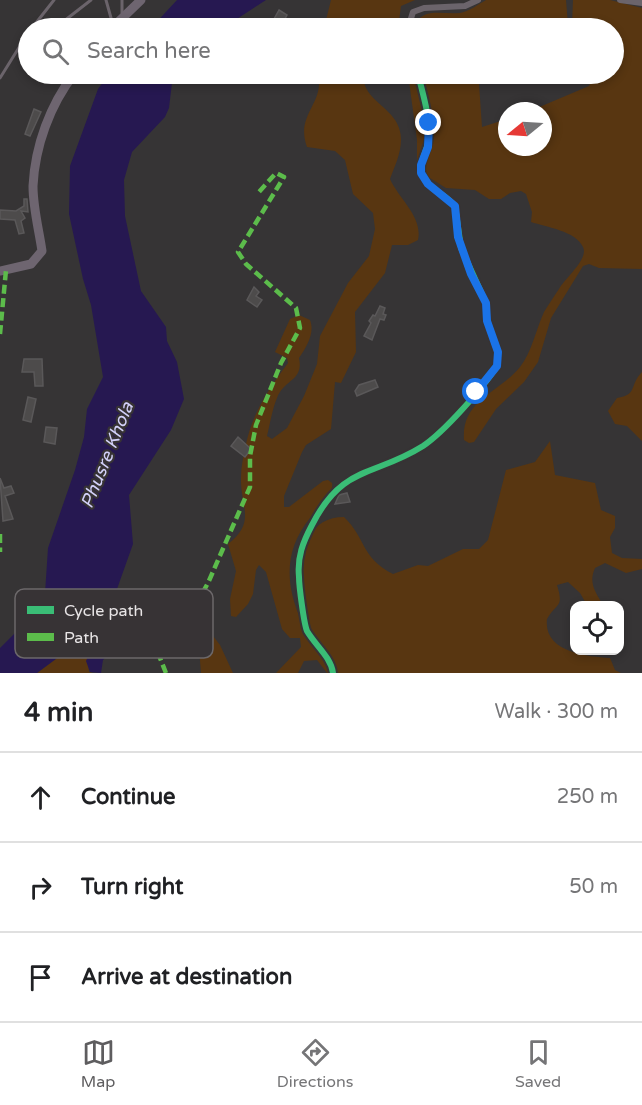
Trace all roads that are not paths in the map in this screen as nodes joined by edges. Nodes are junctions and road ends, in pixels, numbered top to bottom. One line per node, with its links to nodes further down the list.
1 (54, 0): 9 (lane)
2 (91, 0): 10 (lane)
3 (106, 0): 11 (lane)
4 (122, 0): 12 (lane)
5 (141, 0): 13 (main road)
6 (478, 0): 14 (street)
7 (620, 0): 8 (street)
8 (642, 3)
9 (40, 18)
10 (68, 18)
11 (110, 18)
12 (122, 18)
13 (123, 18)
14 (411, 18)
15 (18, 47): 17 (lane)
16 (18, 50): 17 (lane)
17 (15, 51): 18 (lane)
18 (0, 78)
19 (68, 84): 21 (main road)
20 (420, 84): 22 (street)
21 (0, 271)
22 (333, 673)

